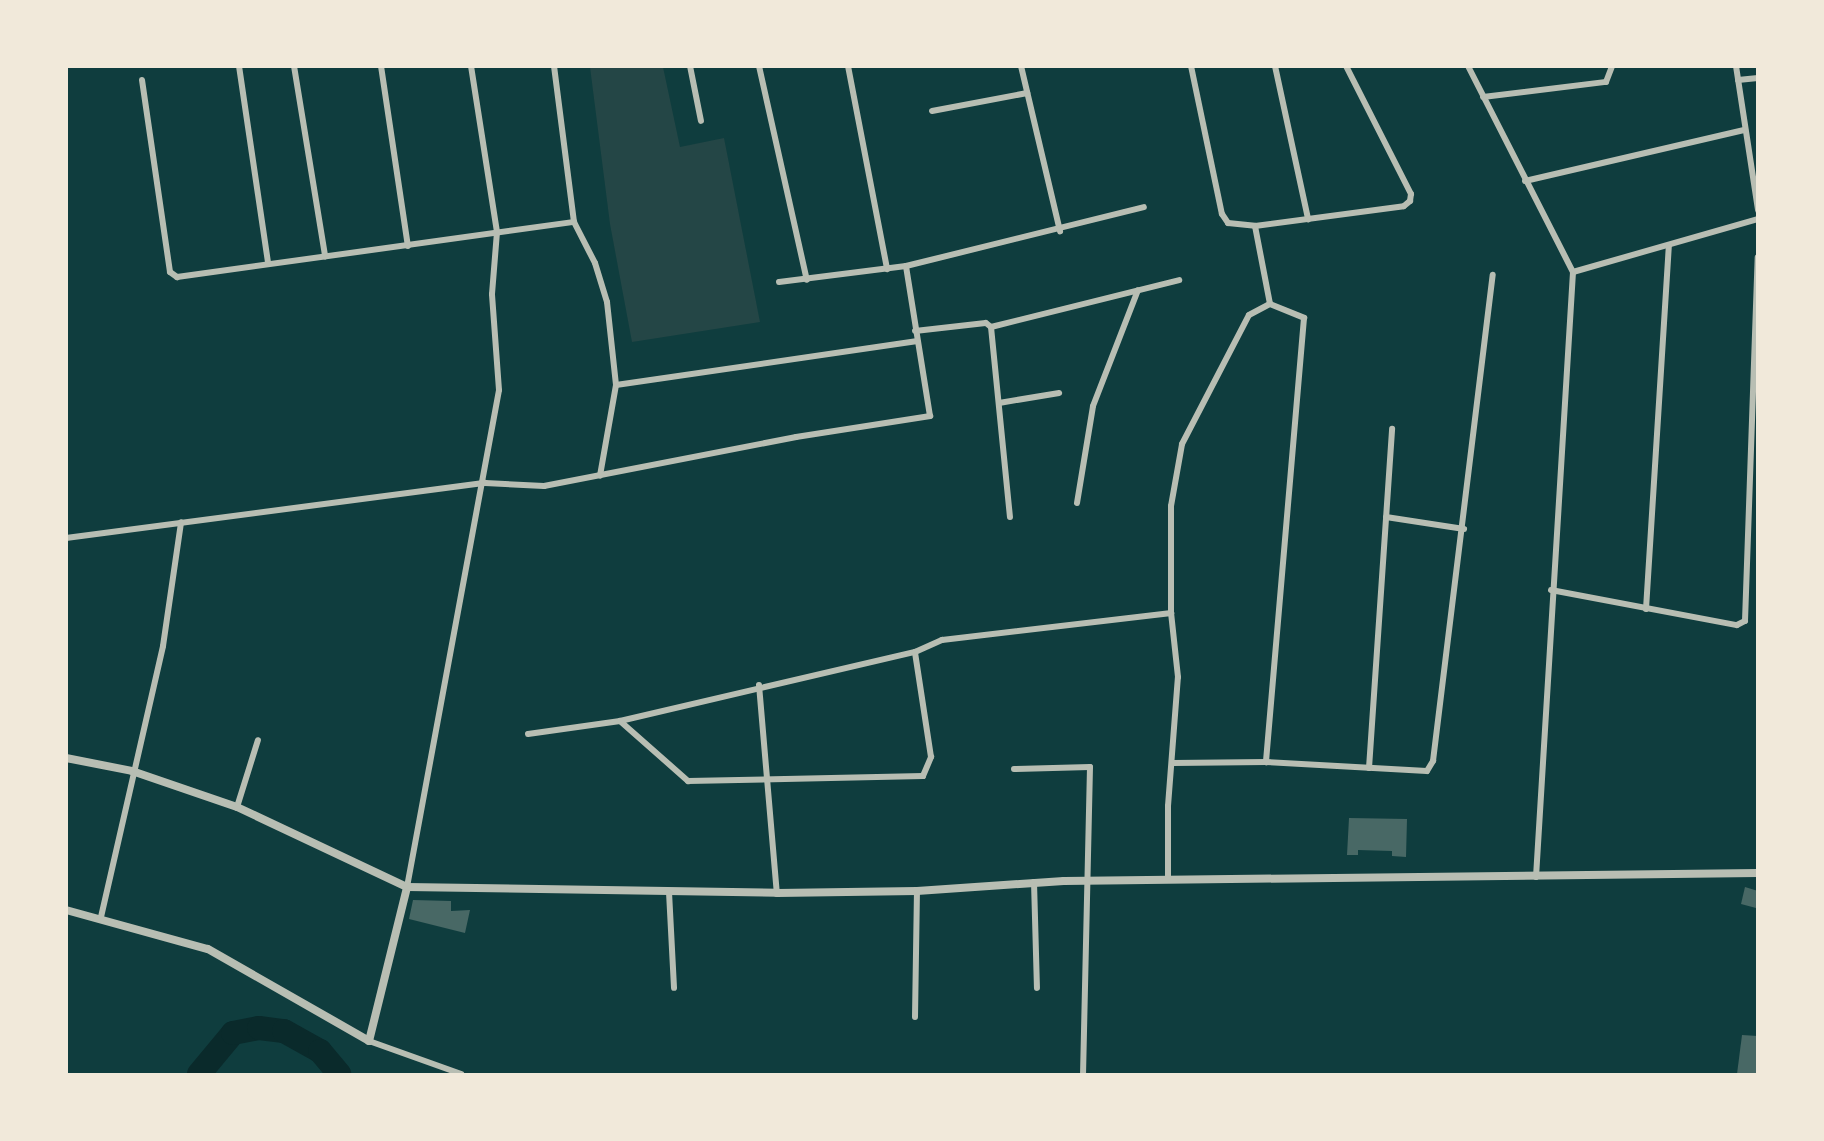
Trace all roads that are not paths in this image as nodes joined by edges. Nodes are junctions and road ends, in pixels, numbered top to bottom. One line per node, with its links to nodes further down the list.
1 (239, 66): 37 (street)
2 (294, 66): 35 (street)
3 (381, 66): 33 (street)
4 (471, 66): 32 (street)
5 (554, 66): 29 (street)
6 (690, 66): 22 (street)
7 (759, 66): 42 (street)
8 (848, 66): 39 (street)
9 (1021, 66): 19 (street)
10 (1191, 66): 30 (street)
11 (1275, 66): 27 (street)
12 (1346, 66): 27 (street)
13 (1468, 66): 20 (street)
14 (1612, 66): 20 (street)
15 (1736, 66): 18 (street)
16 (1758, 78): 18 (street)
17 (142, 80): 37 (street)
18 (1738, 80): 23 (street)
19 (1027, 93): 21 (street); 31 (street)
20 (1483, 97): 24 (street)
21 (932, 111)
22 (701, 121)
23 (1745, 130): 24 (street); 26 (street)
24 (1525, 181): 40 (street)
25 (1144, 207): 31 (street)
26 (1758, 210)
27 (1308, 219): 30 (street)
28 (1758, 219): 34 (street)
29 (574, 222): 32 (street); 51 (street)
30 (1255, 226): 46 (street)
31 (1059, 231): 38 (street)
32 (497, 232): 33 (street); 56 (street)
33 (408, 246): 35 (street)
34 (1669, 246): 40 (street); 64 (street)
35 (325, 256): 37 (street)
36 (1758, 257): 47 (street)
37 (268, 263)
38 (906, 266): 39 (street); 49 (street)
39 (887, 269): 42 (street)
40 (1573, 272): 63 (street)
41 (1493, 275): 61 (street)
42 (807, 280): 44 (street)
43 (1179, 280): 45 (street)
44 (779, 282)
45 (1138, 290): 48 (street); 57 (street)
46 (1270, 304): 65 (street); 72 (street)
47 (1756, 313): 64 (street)
48 (991, 327): 49 (street); 53 (street)
49 (915, 331): 50 (street)
50 (916, 341): 51 (street); 55 (street)
51 (616, 385): 55 (street)
52 (1059, 393): 53 (street)
53 (999, 402): 58 (street)
54 (1392, 429): 59 (street)
55 (600, 476): 56 (street)
56 (485, 483): 60 (street); 84 (street)
57 (1077, 503)
58 (1010, 517)
59 (1386, 517): 61 (street); 74 (street)
60 (181, 522): 62 (street); 76 (street)
61 (1464, 529): 74 (street)
62 (66, 538)
63 (1551, 590): 64 (street); 80 (street)
64 (1646, 609)
65 (1171, 613): 66 (street); 73 (street)
66 (915, 652): 67 (street); 77 (street)
67 (759, 685): 68 (street); 77 (street)
68 (620, 721): 69 (street); 77 (street)
69 (528, 734)
70 (258, 740): 78 (street)
71 (66, 758): 76 (street)
72 (1266, 762): 73 (street); 74 (street)
73 (1173, 764): 82 (street)
74 (1368, 768)
75 (1014, 769): 81 (street)
76 (132, 771): 78 (street); 89 (street)
77 (769, 781): 87 (street)
78 (237, 807): 84 (street)
79 (1758, 873): 80 (street)
80 (1536, 877): 82 (street)
81 (1087, 880): 82 (street); 83 (street); 95 (street)
82 (1168, 880)
83 (1034, 882): 85 (street); 91 (street)
84 (407, 887): 86 (street); 93 (street)
85 (917, 891): 87 (street); 92 (street)
86 (669, 892): 87 (street); 90 (street)
87 (777, 893)
88 (66, 910): 89 (street)
89 (101, 917): 93 (street)
90 (674, 988)
91 (1037, 988)
92 (915, 1017)
93 (369, 1041): 94 (street)
94 (461, 1074)
95 (1083, 1074)

